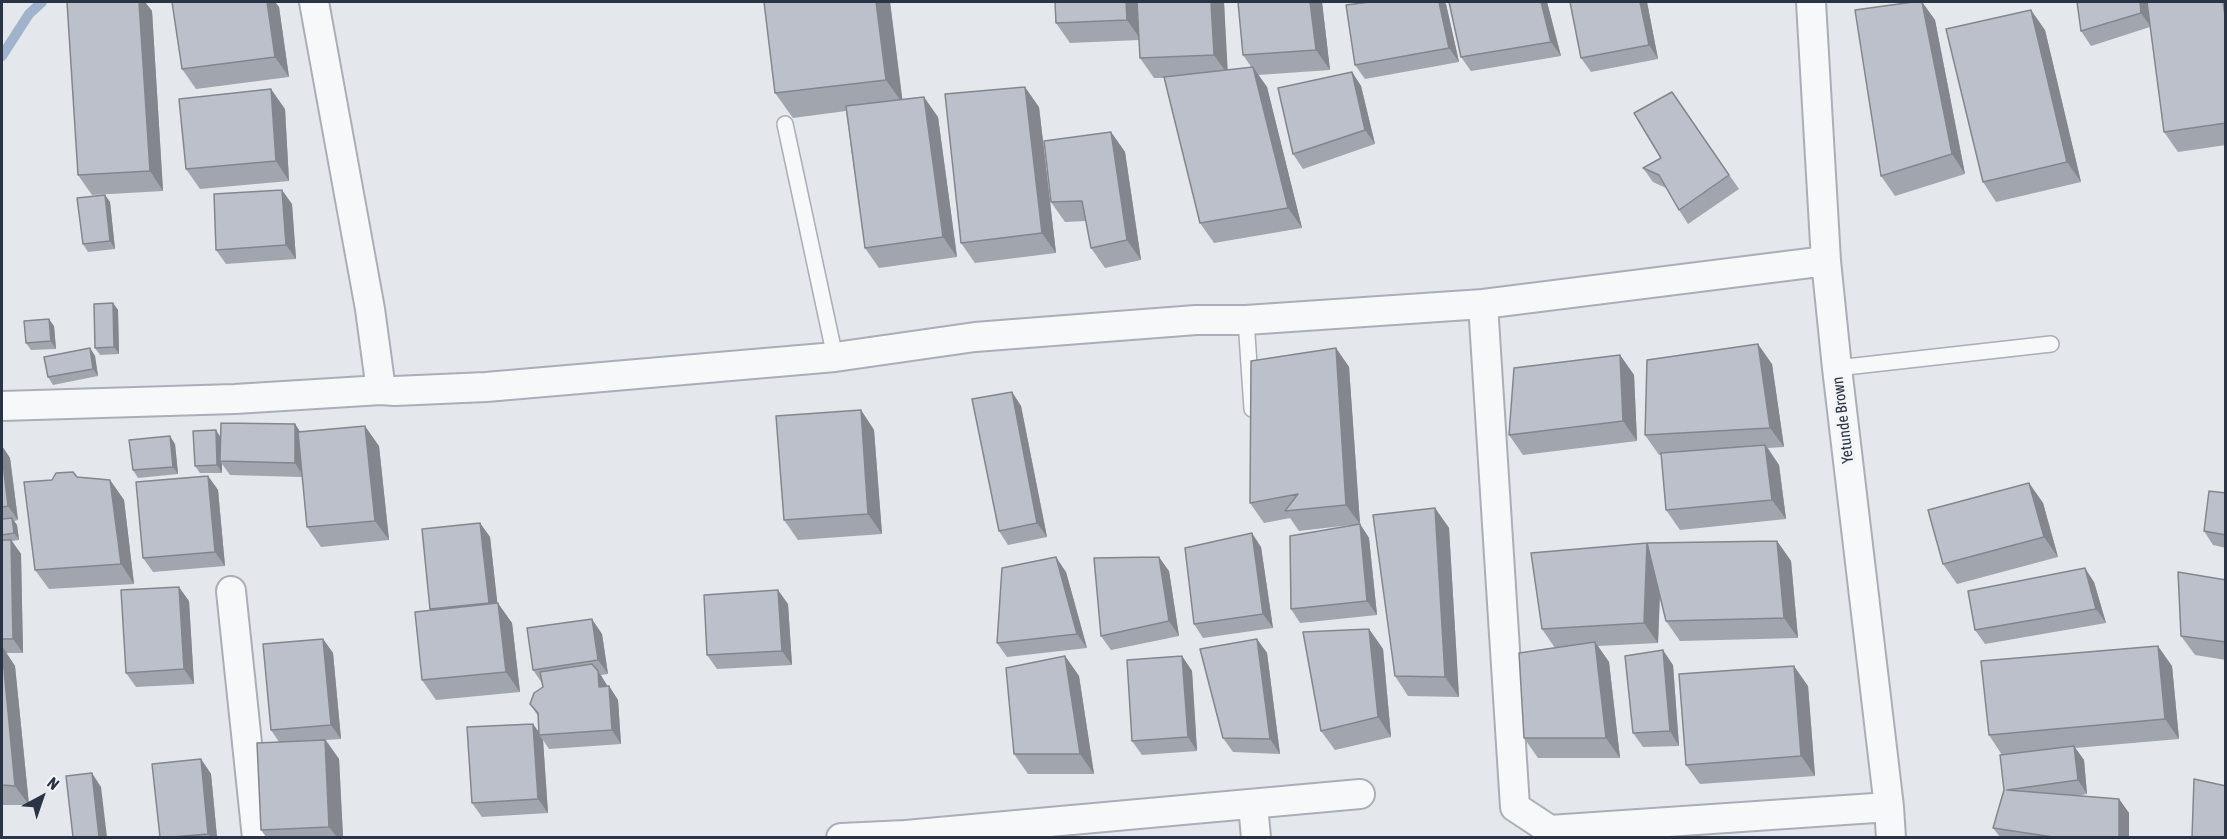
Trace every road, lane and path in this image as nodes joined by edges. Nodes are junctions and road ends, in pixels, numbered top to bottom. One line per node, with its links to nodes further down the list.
1 (314, 2): 10 (street)
2 (1811, 2): 4 (street, Yetunde Brown)
3 (785, 124): 8 (lane)
4 (1827, 261): 5 (street); 9 (street, Yetunde Brown)
5 (1483, 304): 6 (street); 16 (street)
6 (1246, 320): 8 (street); 12 (lane)
7 (2051, 344): 9 (lane)
8 (835, 357): 10 (street)
9 (1837, 368): 16 (street, Yetunde Brown)
10 (381, 390): 11 (street)
11 (2, 406)
12 (1253, 424)
13 (231, 591): 18 (street)
14 (1360, 794): 15 (street)
15 (1253, 804): 17 (street); 20 (street)
16 (1889, 807): 21 (street, Yetunde Brown)
17 (906, 836): 19 (street)
18 (257, 837)
19 (841, 837)
20 (1256, 837)
21 (1891, 837)

